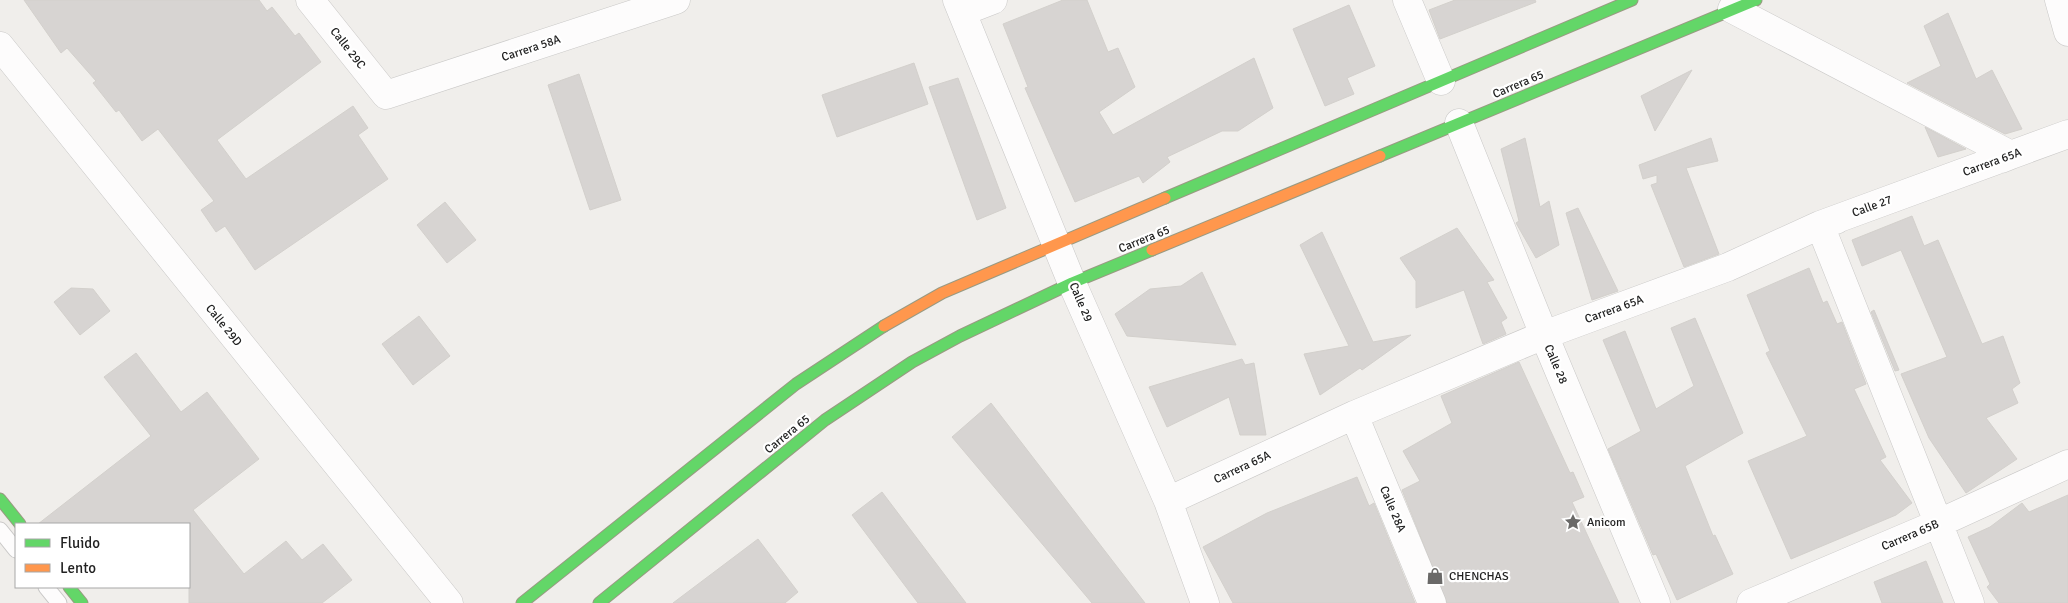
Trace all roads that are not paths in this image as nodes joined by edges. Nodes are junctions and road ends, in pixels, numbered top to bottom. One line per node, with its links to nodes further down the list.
1 (310, 0): 12 (street, Calle 29C)
2 (676, 0): 12 (street, Carrera 58A)
3 (993, 0): 8 (street)
4 (1407, 0): 11 (street)
5 (1632, 0): 11 (main road)
6 (2059, 0): 9 (street)
7 (1744, 5): 13 (main road, Carrera 65); 15 (street)
8 (960, 6): 17 (street, Calle 29)
9 (2068, 32)
10 (0, 46): 32 (street, Calle 29D)
11 (1441, 81): 17 (main road)
12 (386, 95)
13 (1459, 123): 18 (main road, Carrera 65); 19 (street, Calle 28)
14 (2068, 134): 15 (street, Carrera 65A)
15 (2011, 155): 16 (street, Carrera 65A)
16 (1820, 226): 19 (street, Carrera 65A); 25 (street)
17 (1056, 244): 18 (street, Calle 29); 33 (main road)
18 (1072, 283): 23 (street, Calle 29); 34 (main road, Carrera 65)
19 (1544, 334): 20 (street, Carrera 65A); 37 (street, Calle 28)
20 (1354, 415): 23 (street, Carrera 65A); 36 (street, Calle 28A)
21 (2068, 464): 25 (street, Carrera 65B)
22 (0, 499): 24 (main road)
23 (1168, 501): 35 (street, Calle 29)
24 (19, 523)
25 (1938, 524): 38 (street, Carrera 65B); 39 (street)
26 (0, 530): 27 (lane)
27 (15, 549)
28 (47, 588): 30 (lane)
29 (70, 588): 31 (main road)
30 (59, 603)
31 (82, 603)
32 (449, 603)
33 (522, 603)
34 (599, 603)
35 (1205, 603)
36 (1432, 603)
37 (1656, 603)
38 (1751, 603)
39 (1970, 603)

